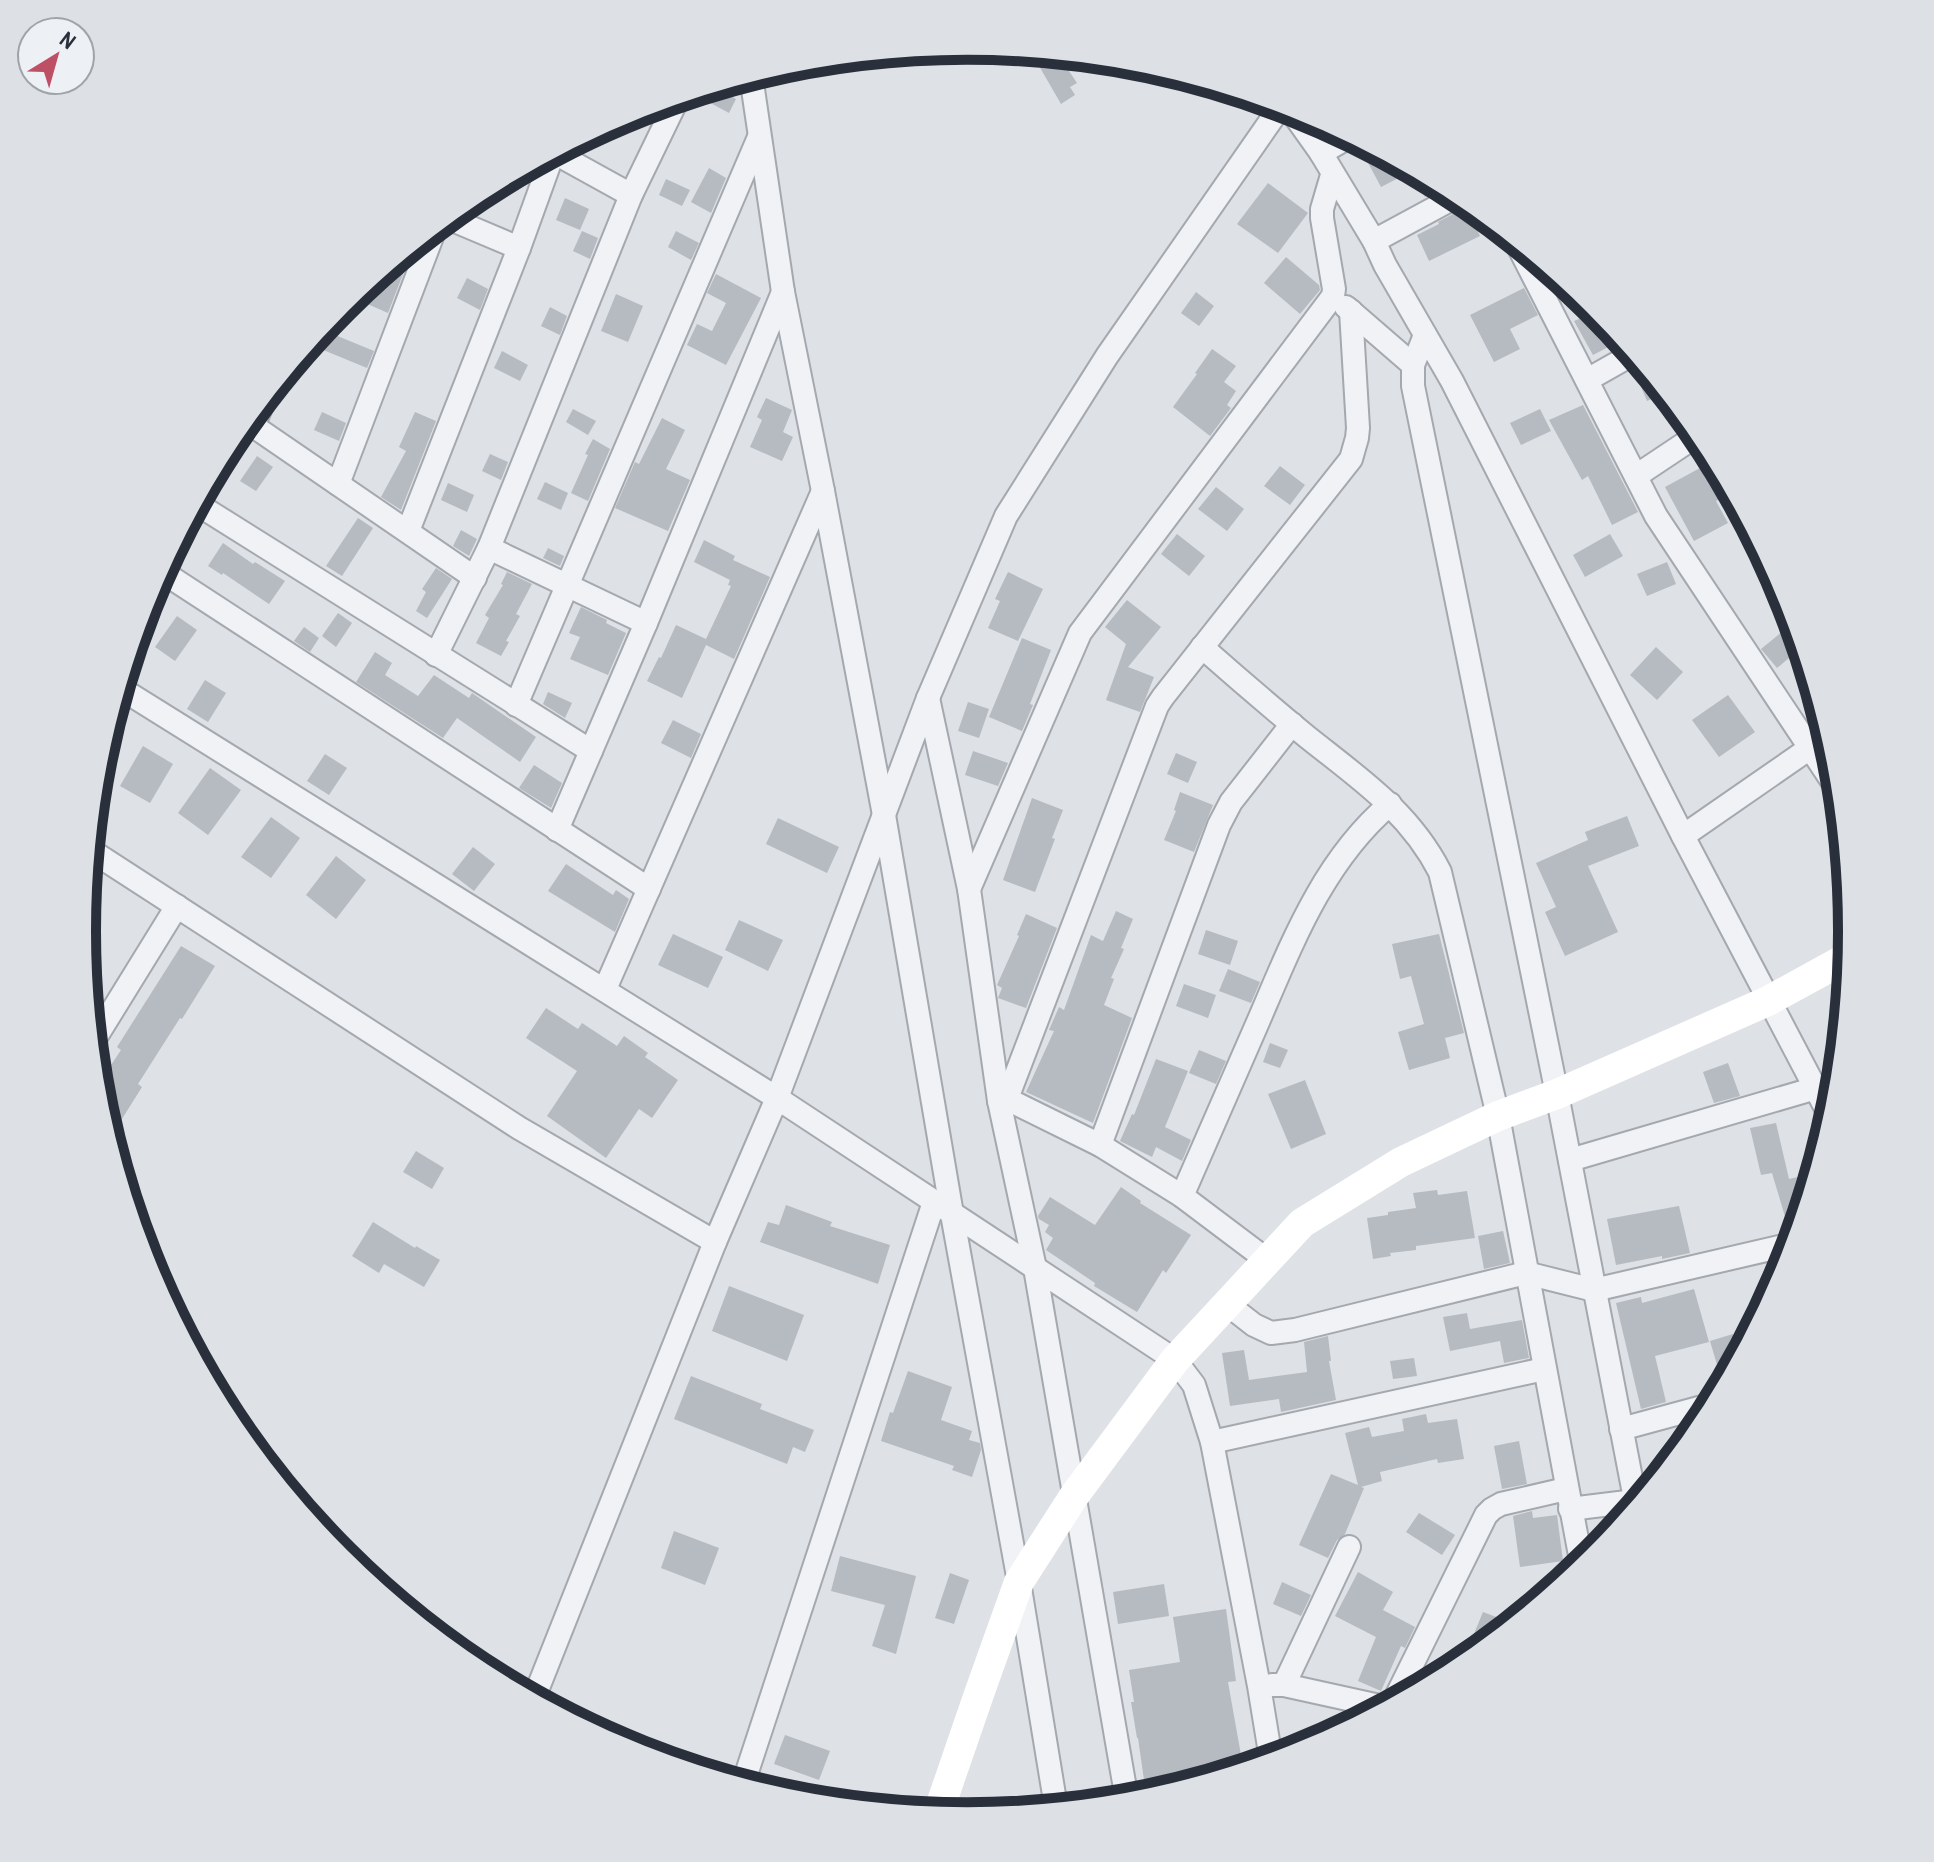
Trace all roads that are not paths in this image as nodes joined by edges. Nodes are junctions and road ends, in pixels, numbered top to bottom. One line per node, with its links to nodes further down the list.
1 (753, 88): 5 (street)
2 (671, 112): 11 (street)
3 (1274, 116): 40 (street)
4 (1303, 127): 7 (street)
5 (759, 137): 18 (street); 35 (street)
6 (1338, 143): 7 (street)
7 (1321, 153): 10 (street)
8 (565, 159): 11 (street)
9 (548, 168): 16 (street)
10 (1332, 175): 14 (street); 19 (street)
11 (631, 195): 32 (street)
12 (1444, 203): 14 (street)
13 (460, 223): 16 (street)
14 (1374, 241): 21 (street)
15 (428, 247): 28 (street)
16 (519, 248): 31 (street)
17 (1540, 275): 24 (street)
18 (783, 292): 29 (street); 36 (street)
19 (1333, 296): 20 (street); 53 (street)
20 (1351, 311): 23 (street); 37 (street)
21 (1425, 335): 23 (street); 50 (street)
22 (1624, 359): 24 (street)
23 (1413, 365): 60 (street)
24 (1587, 380): 27 (street)
25 (256, 428): 28 (street)
26 (1687, 442): 27 (street)
27 (1636, 476): 44 (street)
28 (338, 484): 31 (street)
29 (823, 491): 48 (street); 52 (street)
30 (205, 509): 38 (street)
31 (408, 531): 34 (street)
32 (489, 548): 34 (street); 35 (street)
33 (171, 578): 49 (street)
34 (475, 578): 38 (street)
35 (567, 585): 36 (street); 41 (street)
36 (646, 623): 45 (street)
37 (1202, 647): 42 (street); 63 (street)
38 (436, 655): 41 (street)
39 (130, 694): 56 (street)
40 (928, 698): 48 (street); 53 (street)
41 (516, 705): 45 (street)
42 (1292, 724): 47 (street); 65 (street)
43 (1816, 741): 44 (street)
44 (1810, 748): 46 (street); 50 (street)
45 (591, 751): 49 (street)
46 (1822, 766)
47 (1390, 804): 64 (street); 67 (street)
48 (884, 815): 61 (street); 68 (street)
49 (557, 830): 52 (street)
50 (1683, 836): 57 (street)
51 (100, 856): 54 (street)
52 (649, 889): 56 (street)
53 (969, 889): 63 (street)
54 (177, 906): 58 (street); 69 (street)
55 (1837, 963): 57 (main road)
56 (605, 989): 61 (street)
57 (1768, 1001): 59 (street); 60 (main road)
58 (102, 1028)
59 (1816, 1088): 62 (street); 66 (street)
60 (1557, 1094): 64 (main road); 66 (street)
61 (777, 1098): 68 (street); 69 (street)
62 (1821, 1099)
63 (1002, 1101): 65 (street); 72 (street)
64 (1498, 1116): 71 (main road); 73 (street)
65 (1100, 1145): 67 (street)
66 (1570, 1160): 74 (street)
67 (1182, 1196): 71 (street)
68 (943, 1208): 72 (street); 87 (street); 94 (street)
69 (715, 1242): 91 (street)
70 (1778, 1247): 74 (street)
71 (1267, 1260): 75 (main road)
72 (1035, 1268): 76 (street); 82 (street)
73 (1526, 1273): 74 (street); 75 (street); 77 (street)
74 (1594, 1290): 79 (street)
75 (1227, 1304): 76 (main road)
76 (1175, 1360): 80 (street); 82 (main road)
77 (1544, 1369): 80 (street); 83 (street)
78 (1695, 1409): 79 (street)
79 (1621, 1429): 81 (street)
80 (1212, 1442): 90 (street)
81 (1634, 1491)
82 (1074, 1496): 87 (main road); 95 (street)
83 (1568, 1499): 84 (street); 86 (street); 89 (street)
84 (1624, 1502)
85 (1349, 1547): 88 (street)
86 (1579, 1551)
87 (1019, 1582): 96 (street); 97 (main road)
88 (1284, 1685): 90 (street); 92 (street)
89 (1402, 1685)
90 (1259, 1686): 93 (street)
91 (538, 1689)
92 (1368, 1703)
93 (1269, 1748)
94 (747, 1773)
95 (1125, 1787)
96 (1054, 1797)
97 (942, 1801)

